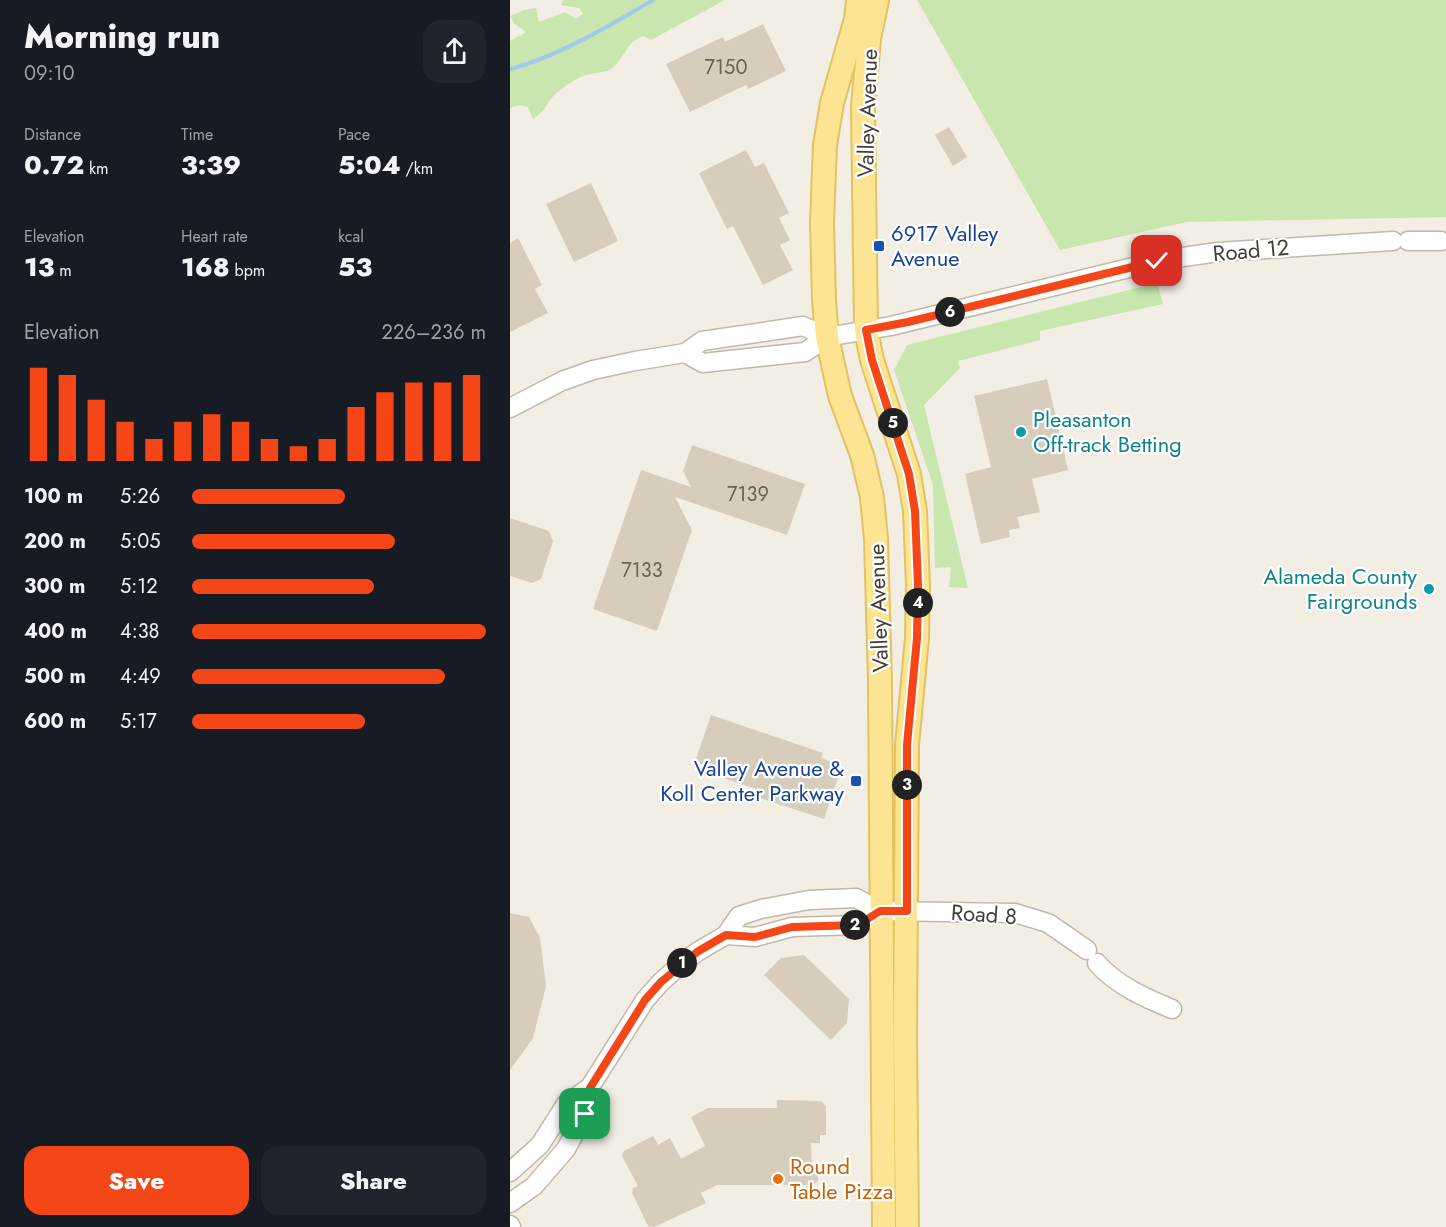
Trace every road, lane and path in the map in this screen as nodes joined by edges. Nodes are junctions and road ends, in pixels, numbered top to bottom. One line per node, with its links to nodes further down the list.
1 (858, 0): 5 (main road, Valley Avenue)
2 (877, 0): 4 (main road, Valley Avenue)
3 (1441, 241): 4 (street, Road 12)
4 (866, 330): 5 (street, Road 12); 9 (main road, Valley Avenue)
5 (827, 337): 6 (street); 6 (street); 8 (main road, Valley Avenue)
6 (685, 353): 7 (street)
7 (510, 408)
8 (880, 911): 9 (street, Road 8); 10 (street); 10 (street); 15 (main road, Valley Avenue)
9 (907, 911): 11 (street, Road 8); 16 (main road, Valley Avenue)
10 (726, 935): 12 (street)
11 (1172, 1009)
12 (590, 1088): 13 (street); 14 (street)
13 (510, 1172)
14 (510, 1203)
15 (884, 1227)
16 (907, 1227)

